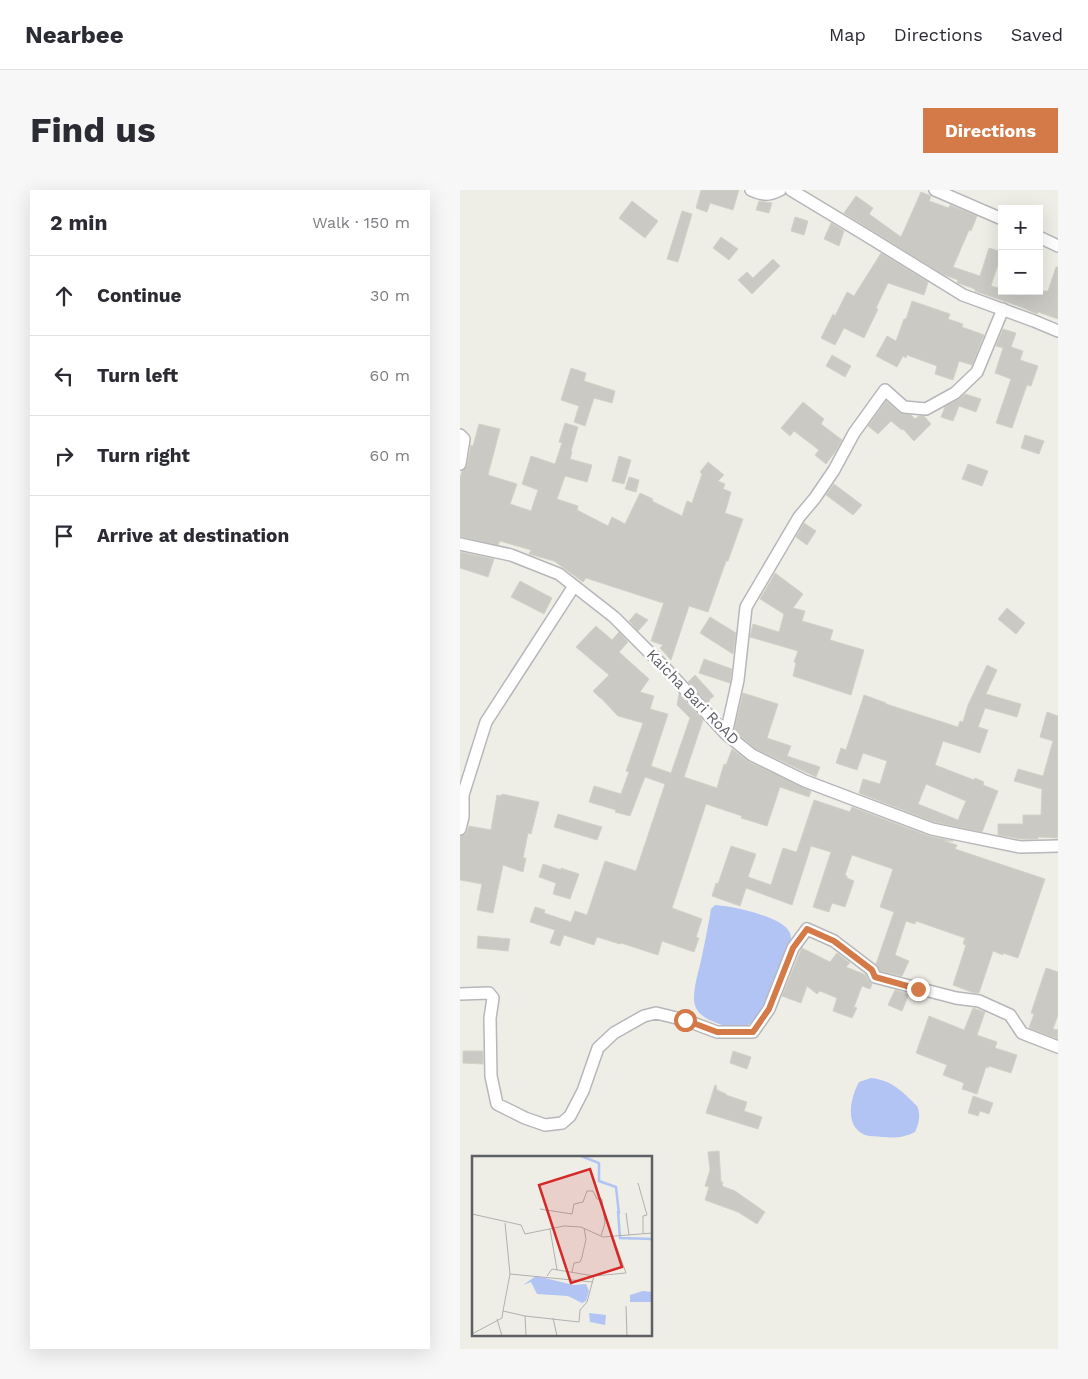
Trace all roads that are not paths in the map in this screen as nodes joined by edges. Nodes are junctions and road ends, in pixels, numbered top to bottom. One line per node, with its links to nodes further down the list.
1 (750, 190): 2 (street)
2 (780, 190)
3 (791, 190): 8 (street)
4 (935, 190): 5 (street)
5 (998, 217)
6 (1043, 239): 7 (street)
7 (1058, 246)
8 (1003, 309): 9 (street); 14 (street)
9 (1058, 331)
10 (460, 435): 11 (street)
11 (460, 464)
12 (460, 544): 13 (street, Kaicha Bari RoAD)
13 (574, 586): 14 (street, Kaicha Bari RoAD); 15 (street)
14 (726, 734): 16 (street, Kaicha Bari RoAD)
15 (460, 829)
16 (1058, 846)
17 (460, 994): 18 (street)
18 (1058, 1048)

